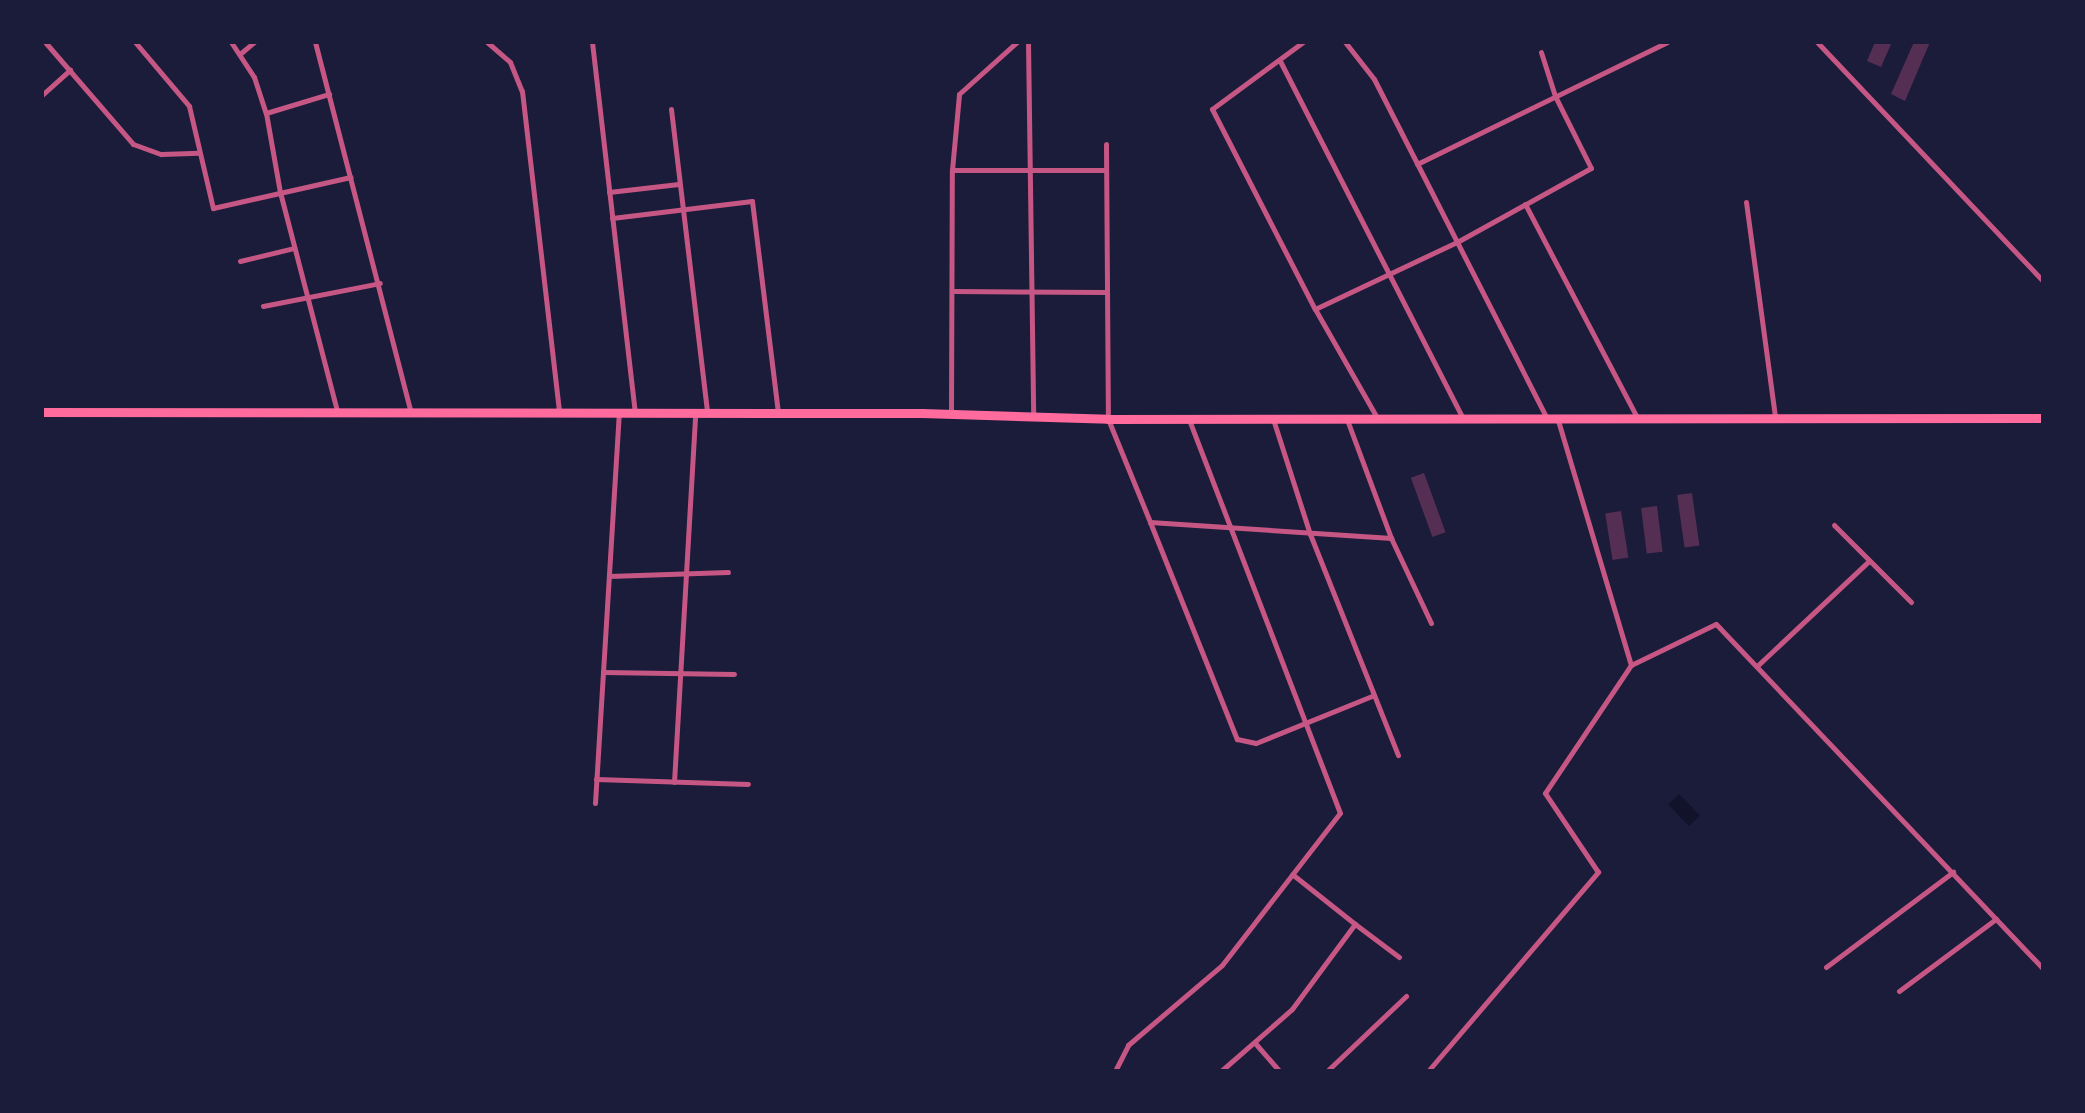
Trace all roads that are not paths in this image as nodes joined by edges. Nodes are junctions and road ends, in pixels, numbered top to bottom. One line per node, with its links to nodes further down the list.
1 (45, 42): 17 (street)
2 (135, 42): 24 (street)
3 (231, 42): 15 (street)
4 (254, 42): 15 (street)
5 (315, 42): 18 (street)
6 (487, 42): 50 (street)
7 (592, 42): 32 (street)
8 (1017, 42): 26 (street)
9 (1028, 42): 27 (street)
10 (1303, 42): 16 (street)
11 (1345, 42): 25 (street)
12 (1667, 42): 20 (street)
13 (1817, 42): 41 (street)
14 (1541, 52): 20 (street)
15 (241, 53): 22 (street)
16 (1280, 61): 40 (street); 48 (street)
17 (70, 70): 19 (street); 24 (street)
18 (329, 94): 22 (street); 29 (street)
19 (42, 95)
20 (1555, 96): 25 (street); 34 (street)
21 (671, 109): 30 (street)
22 (266, 113): 31 (street)
23 (1106, 144): 28 (street)
24 (199, 153): 31 (street)
25 (1417, 164): 37 (street)
26 (952, 170): 27 (street); 43 (street)
27 (1028, 170): 28 (street); 45 (street)
28 (1106, 170): 44 (street)
29 (351, 177): 31 (street); 42 (street)
30 (679, 184): 32 (street); 35 (street)
31 (280, 192): 38 (street)
32 (609, 192): 36 (street)
33 (1746, 202): 67 (street)
34 (1525, 204): 37 (street); 66 (street)
35 (682, 209): 36 (street); 54 (street); 55 (street)
36 (612, 218): 52 (street)
37 (1457, 242): 40 (street); 64 (street)
38 (294, 248): 39 (street); 46 (street)
39 (240, 261)
40 (1391, 273): 48 (street); 63 (street)
41 (2043, 281)
42 (380, 283): 46 (street); 57 (street)
43 (952, 291): 45 (street); 56 (street)
44 (1106, 292): 45 (street); 69 (street)
45 (1030, 293): 59 (street)
46 (307, 297): 47 (street); 58 (street)
47 (263, 306)
48 (1315, 309): 62 (street)
49 (42, 412): 58 (main road)
50 (559, 412): 51 (main road); 57 (main road)
51 (619, 412): 52 (main road); 78 (street)
52 (635, 412): 53 (main road)
53 (695, 412): 54 (main road); 76 (street)
54 (707, 412): 55 (main road)
55 (778, 412): 56 (main road)
56 (951, 413): 59 (main road)
57 (411, 414): 58 (main road)
58 (338, 415)
59 (1033, 416): 69 (main road)
60 (1272, 416): 61 (main road); 65 (main road); 73 (street)
61 (1346, 416): 62 (main road); 74 (street)
62 (1376, 416): 63 (main road)
63 (1462, 416): 64 (main road)
64 (1551, 416): 66 (main road); 81 (street)
65 (1188, 417): 69 (main road); 72 (street)
66 (1637, 417): 67 (main road)
67 (1775, 418): 68 (main road)
68 (2043, 418)
69 (1108, 419): 70 (street)
70 (1150, 522): 72 (street); 87 (street)
71 (1834, 525): 75 (street)
72 (1230, 530): 73 (street); 87 (street)
73 (1310, 534): 74 (street); 86 (street)
74 (1391, 538): 80 (street)
75 (1869, 561): 79 (street); 82 (street)
76 (685, 572): 77 (street); 78 (street); 84 (street)
77 (728, 572)
78 (609, 576): 83 (street)
79 (1911, 602)
80 (1431, 623)
81 (1631, 665): 82 (street); 107 (street)
82 (1757, 666): 93 (street)
83 (603, 672): 84 (street); 89 (street)
84 (680, 673): 85 (street); 90 (street)
85 (734, 674)
86 (1374, 695): 87 (street); 88 (street)
87 (1305, 723): 94 (street)
88 (1398, 755)
89 (596, 779): 90 (street); 92 (street)
90 (674, 782): 91 (street)
91 (748, 784)
92 (595, 803)
93 (1953, 872): 95 (street); 98 (street)
94 (1292, 874): 96 (street); 103 (street)
95 (1996, 919): 99 (street); 100 (street)
96 (1355, 924): 97 (street); 102 (street)
97 (1399, 957)
98 (1826, 967)
99 (2043, 968)
100 (1899, 991)
101 (1406, 996): 106 (street)
102 (1255, 1043): 104 (street); 105 (street)
103 (1115, 1071)
104 (1221, 1071)
105 (1279, 1071)
106 (1327, 1071)
107 (1428, 1071)

